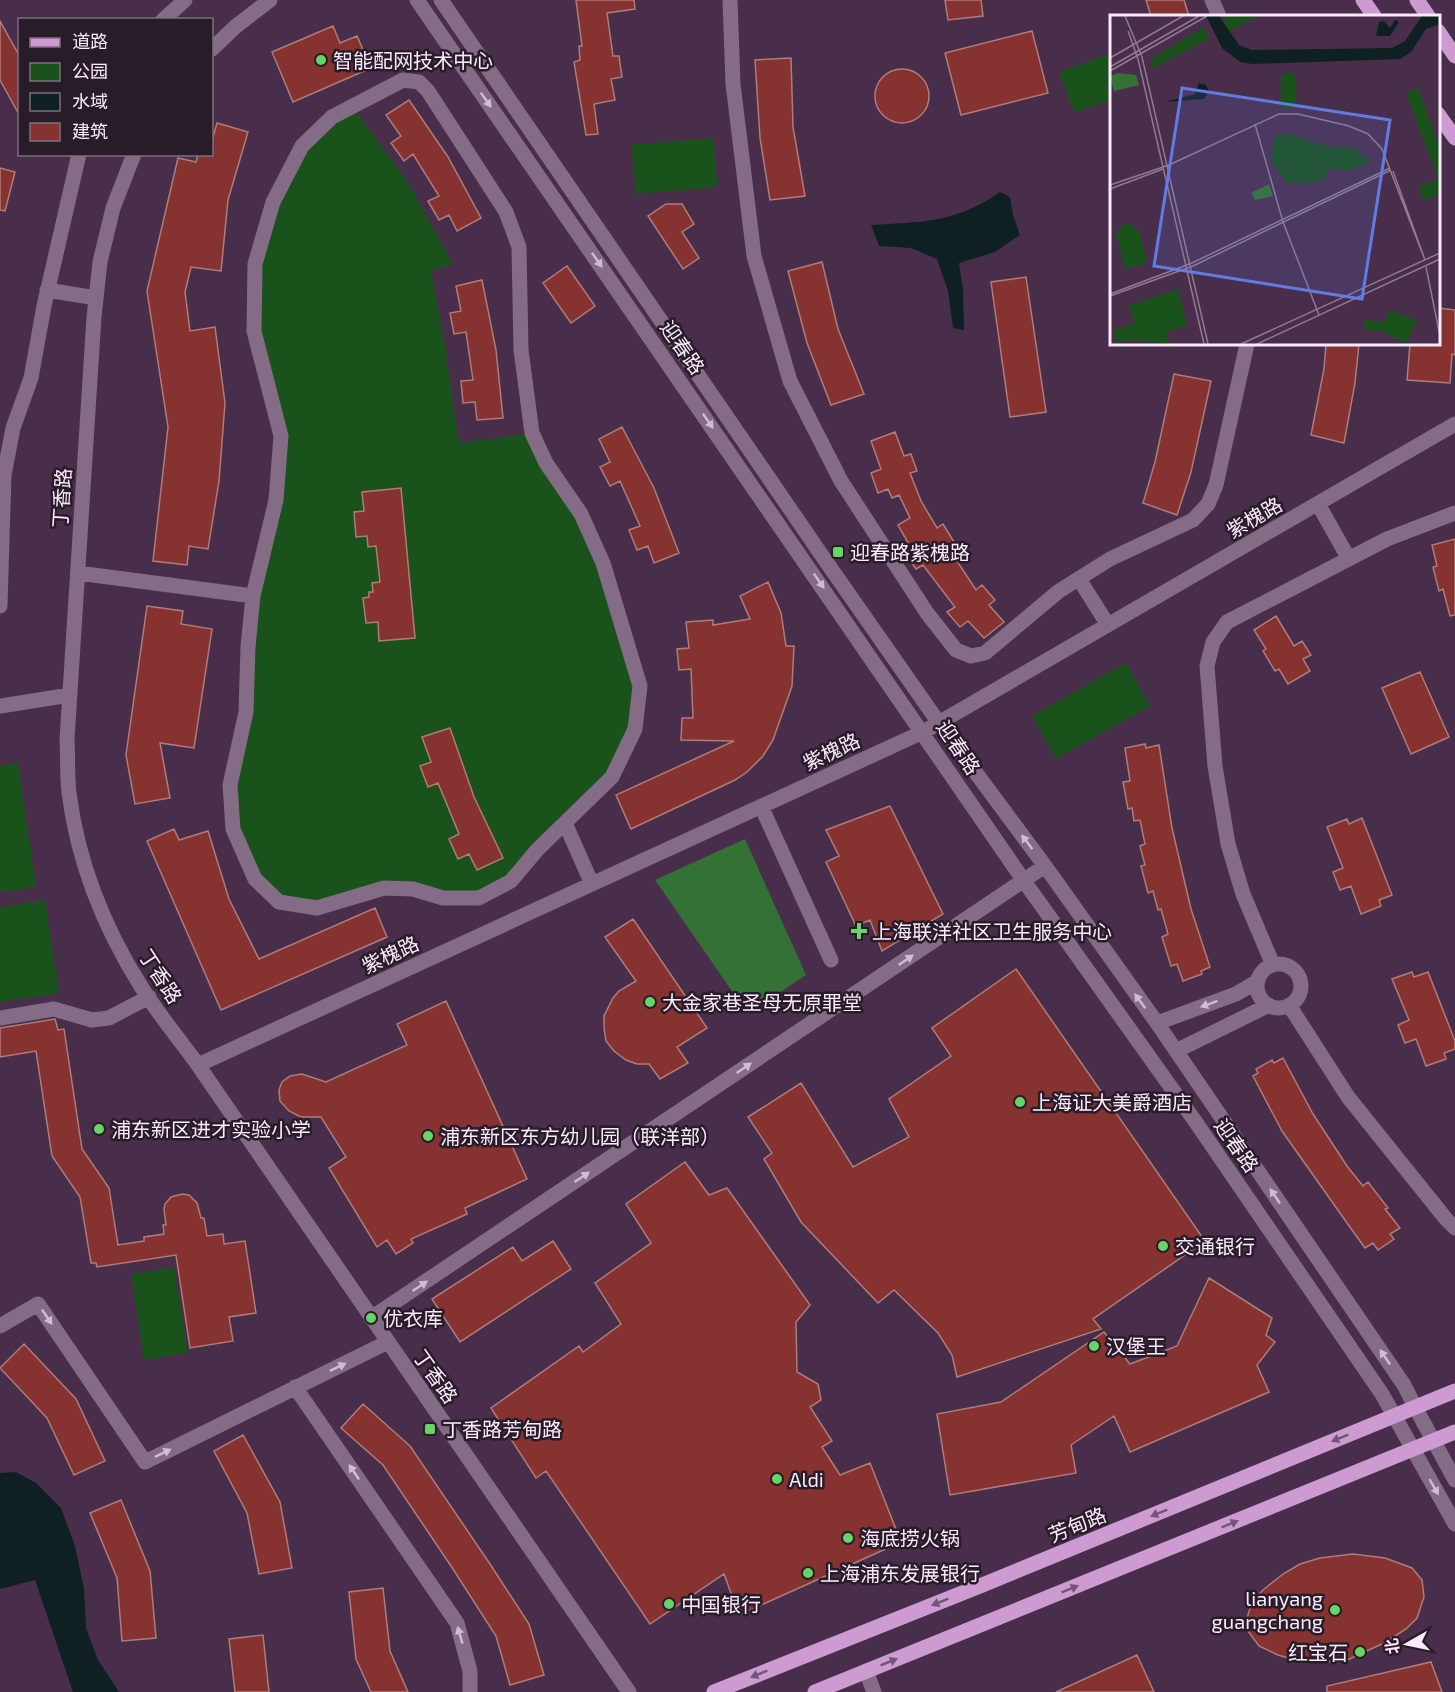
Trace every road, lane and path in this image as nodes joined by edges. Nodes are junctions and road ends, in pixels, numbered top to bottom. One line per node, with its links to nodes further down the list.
1 (185, 0): 12 (street)
2 (270, 0): 14 (street)
3 (417, 0): 35 (street, 迎春路, one-way to 35)
4 (441, 0): 34 (street, 迎春路)
5 (730, 0): 28 (street)
6 (1212, 0): 9 (street)
7 (1363, 0): 10 (main road)
8 (1417, 0): 11 (main road)
9 (1219, 15)
10 (1373, 15)
11 (1427, 15)
12 (165, 18)
13 (1440, 35): 15 (main road)
14 (213, 48)
15 (1455, 56)
16 (1440, 117): 17 (main road)
17 (1455, 138)
18 (80, 156): 20 (street)
19 (133, 156): 21 (street, 丁香路)
20 (47, 290): 21 (street); 30 (street)
21 (96, 298): 27 (street, 丁香路)
22 (1247, 345): 28 (street)
23 (1455, 424): 24 (street, 紫槐路)
24 (1318, 504): 26 (street); 31 (street, 紫槐路)
25 (1455, 513): 26 (street)
26 (1349, 559): 42 (street)
27 (78, 573): 29 (street); 32 (street, 丁香路)
28 (1079, 579): 31 (street)
29 (254, 596): 37 (street); 37 (street)
30 (0, 606)
31 (1108, 625): 34 (street, 紫槐路)
32 (70, 695): 33 (street); 44 (street, 丁香路)
33 (0, 706)
34 (939, 723): 35 (street, 紫槐路); 38 (street, 迎春路, one-way to 34)
35 (923, 732): 36 (street, 紫槐路); 39 (street, 迎春路)
36 (761, 806): 40 (street, 紫槐路); 41 (street)
37 (565, 823): 40 (street)
38 (1045, 866): 39 (street); 48 (street, 迎春路, one-way to 38)
39 (1024, 881): 52 (street, one-way to 39); 58 (street, 迎春路)
40 (592, 884): 50 (street, 紫槐路)
41 (831, 960)
42 (1273, 965): 43 (street); 46 (street)
43 (1258, 981): 45 (street); 48 (street, one-way to 48)
44 (149, 997): 47 (street); 50 (street, 丁香路)
45 (1269, 1005): 46 (street); 49 (street)
46 (1289, 1005): 51 (street)
47 (0, 1018)
48 (1157, 1023): 49 (street, 迎春路)
49 (1176, 1051): 57 (street, 迎春路, one-way to 49)
50 (198, 1065): 52 (street, 丁香路)
51 (1455, 1227)
52 (371, 1318): 54 (street, 丁香路)
53 (0, 1326): 55 (street, one-way to 55)
54 (388, 1342): 55 (street, one-way to 54); 66 (street, 丁香路)
55 (295, 1388): 65 (street, one-way to 55)
56 (1455, 1391): 57 (main road, 芳甸路)
57 (1415, 1407): 58 (main road, 芳甸路); 60 (street, 迎春路)
58 (1394, 1416): 61 (street, 迎春路); 67 (main road, 芳甸路, one-way to 67)
59 (1455, 1432): 60 (main road)
60 (1433, 1441): 61 (main road); 62 (street, 迎春路)
61 (1413, 1449): 63 (street, 迎春路, one-way to 63); 64 (main road, one-way to 61)
62 (1455, 1480)
63 (1455, 1524)
64 (866, 1671): 68 (main road); 69 (street)
65 (470, 1692)
66 (628, 1692)
67 (714, 1692)
68 (815, 1692)
69 (874, 1692)

